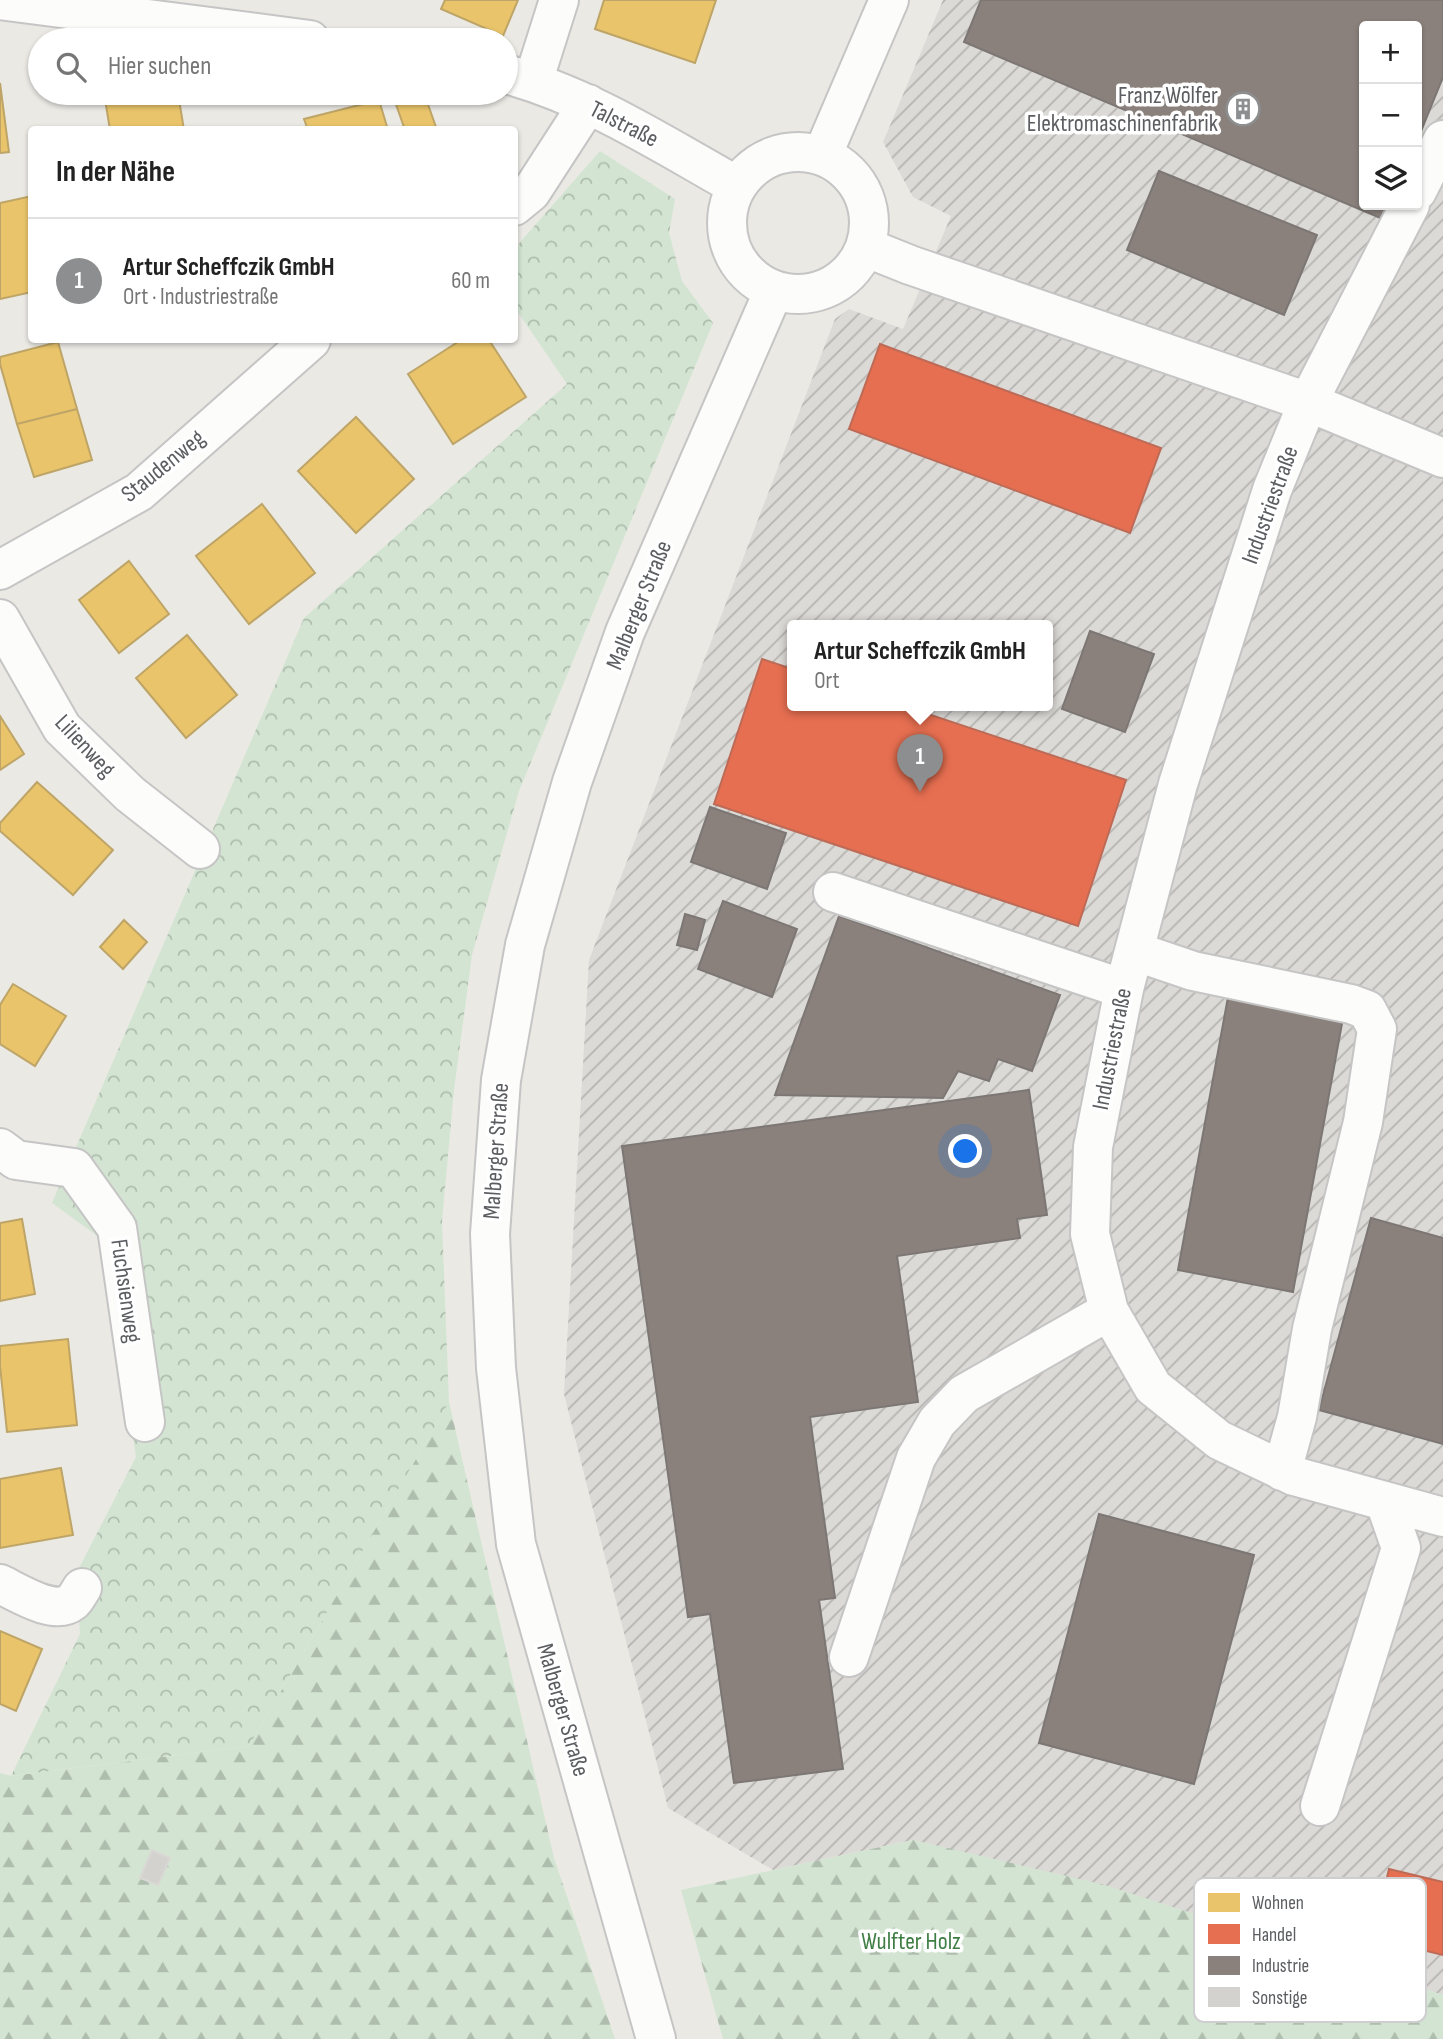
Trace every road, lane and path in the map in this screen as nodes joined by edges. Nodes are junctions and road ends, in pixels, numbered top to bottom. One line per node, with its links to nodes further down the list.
1 (0, 0): 4 (street)
2 (559, 0): 6 (street)
3 (889, 0): 9 (street)
4 (127, 8): 5 (street)
5 (241, 28)
6 (519, 78): 7 (street, Talstraße)
7 (588, 104): 11 (street, Talstraße); 12 (street)
8 (1443, 140): 10 (street)
9 (822, 156): 11 (street); 14 (street)
10 (1422, 181)
11 (737, 186): 15 (street)
12 (518, 203)
13 (1407, 210): 17 (street, Industriestraße)
14 (865, 247): 15 (street); 17 (street)
15 (774, 290): 35 (street, Malberger Straße)
16 (308, 343): 19 (street, Staudenweg)
17 (1308, 402): 18 (street); 23 (street, Industriestraße)
18 (1443, 458)
19 (0, 570)
20 (0, 619): 21 (street, Lilienweg)
21 (200, 849)
22 (833, 892): 24 (street)
23 (1134, 951): 24 (street, Industriestraße); 28 (street)
24 (1124, 989): 26 (street, Industriestraße)
25 (0, 1148): 27 (street, Fuchsienweg)
26 (1109, 1311): 28 (street, Industriestraße); 33 (street)
27 (145, 1422)
28 (1282, 1471): 29 (street, Industriestraße)
29 (1385, 1502): 30 (street, Industriestraße); 34 (street)
30 (1443, 1517)
31 (0, 1584): 32 (street)
32 (82, 1588)
33 (849, 1657)
34 (1320, 1806)
35 (656, 2039)

